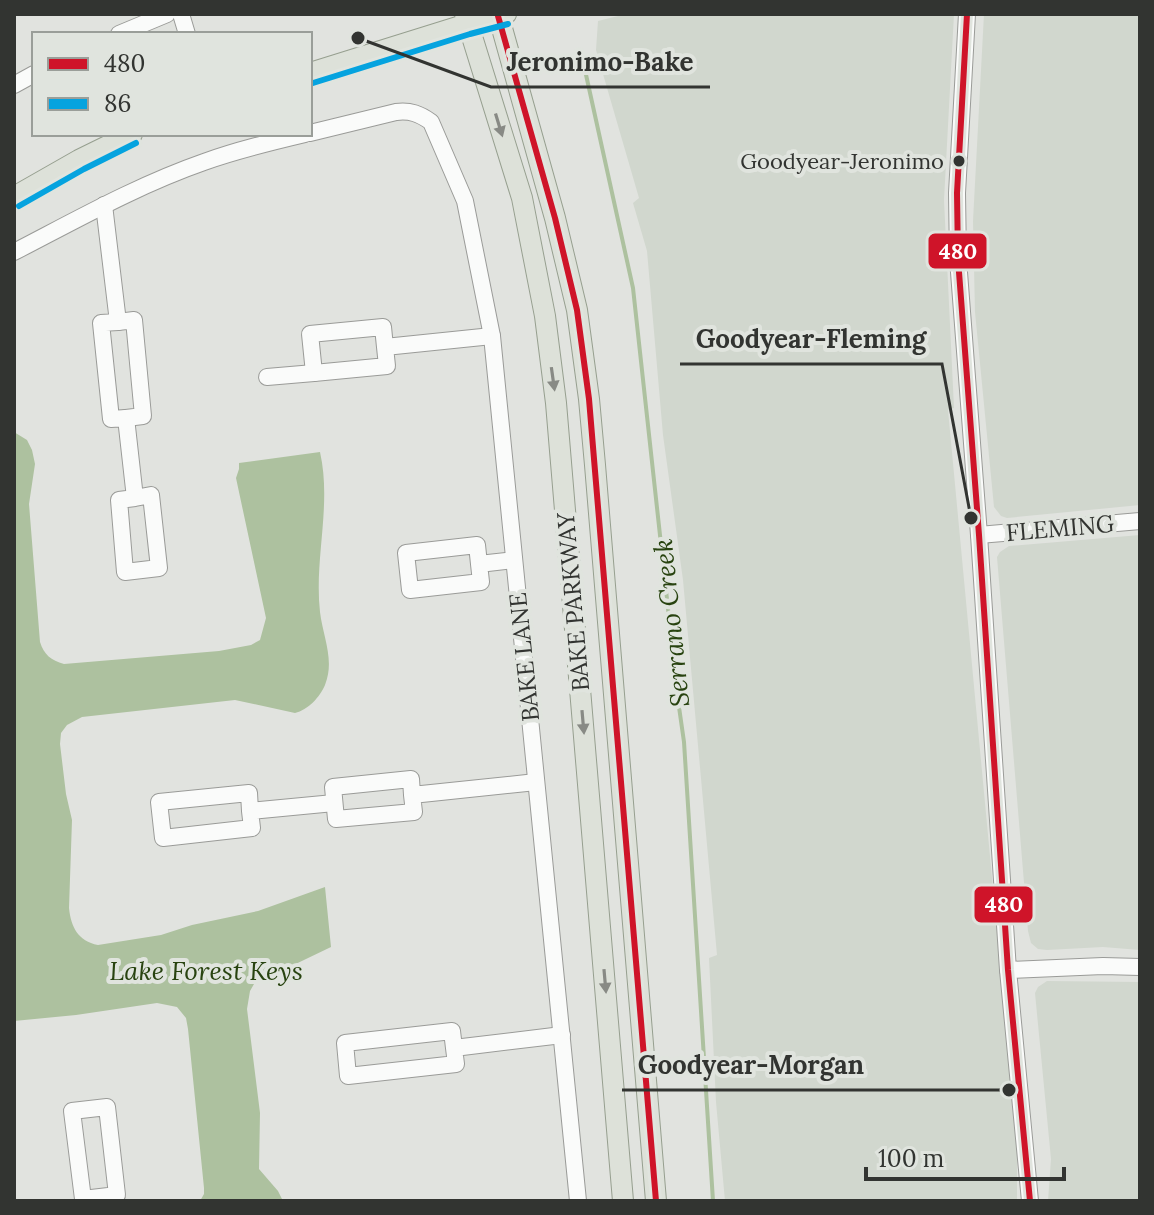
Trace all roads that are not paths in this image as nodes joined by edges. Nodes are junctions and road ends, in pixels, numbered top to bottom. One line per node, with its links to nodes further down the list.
1 (167, 14): 5 (street)
2 (967, 14): 23 (street)
3 (500, 15): 4 (main road); 37 (main road, BAKE PARKWAY)
4 (466, 19): 6 (main road); 36 (main road, BAKE PARKWAY, one-way to 36)
5 (124, 32)
6 (312, 72)
7 (32, 75): 8 (street)
8 (14, 85)
9 (312, 132): 16 (street, BAKE LANE)
10 (128, 136): 12 (main road)
11 (296, 136): 13 (street)
12 (14, 197)
13 (104, 205): 14 (street); 15 (street)
14 (14, 252)
15 (118, 322): 20 (street); 20 (street)
16 (492, 336): 17 (street); 24 (street, BAKE LANE)
17 (385, 347): 18 (street); 18 (street)
18 (314, 373): 19 (street)
19 (267, 377)
20 (126, 418): 21 (street)
21 (135, 498): 21 (street)
22 (1140, 521): 23 (street, FLEMING)
23 (979, 535): 31 (street)
24 (514, 560): 25 (street); 26 (street, BAKE LANE)
25 (479, 564): 25 (street)
26 (536, 782): 27 (street); 32 (street, BAKE LANE)
27 (412, 795): 28 (street); 28 (street)
28 (334, 803): 29 (street)
29 (250, 811): 29 (street)
30 (1140, 967): 31 (street)
31 (1008, 970): 38 (street)
32 (562, 1035): 33 (street); 35 (street, BAKE LANE)
33 (454, 1048): 33 (street)
34 (99, 1199): 34 (street)
35 (578, 1201)
36 (623, 1201)
37 (656, 1201)
38 (1030, 1201)

